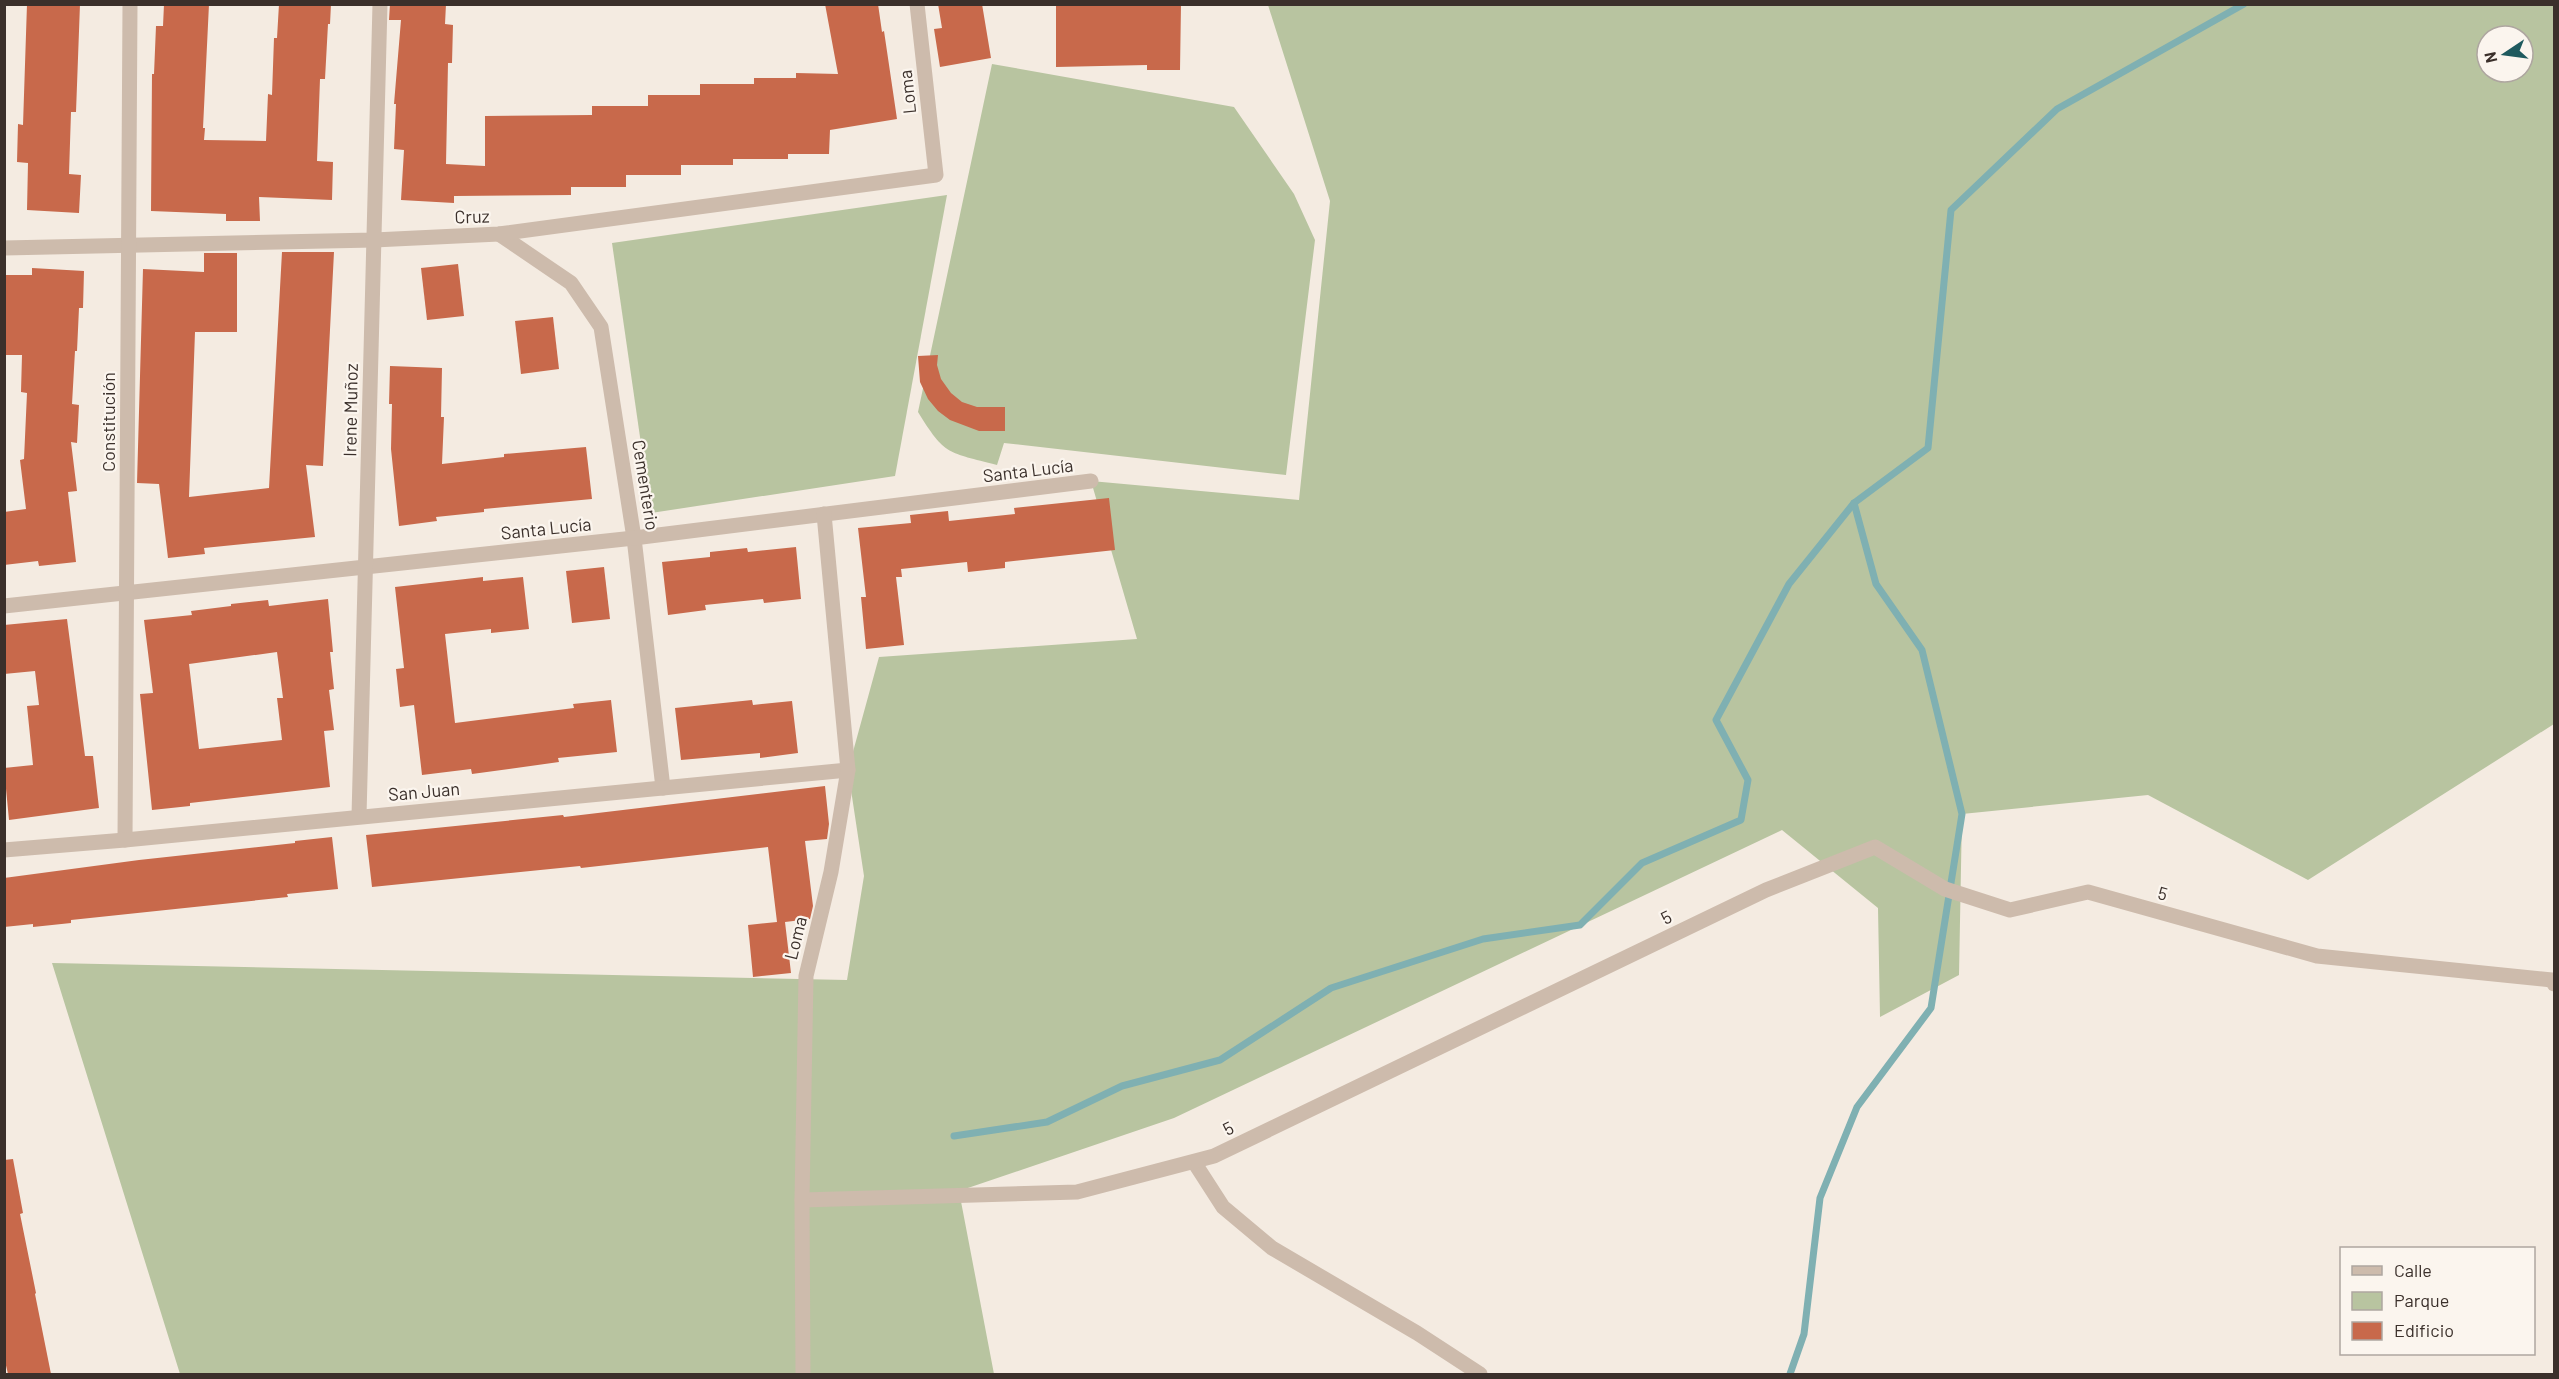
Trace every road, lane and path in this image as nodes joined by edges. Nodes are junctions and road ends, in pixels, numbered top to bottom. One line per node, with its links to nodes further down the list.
1 (130, 4): 7 (street, Constitución)
2 (380, 4): 6 (street, Irene Muñoz)
3 (917, 4): 4 (street, Loma)
4 (936, 175): 5 (street, Cruz)
5 (500, 234): 6 (street, Cruz); 11 (street, Cementerio)
6 (374, 240): 7 (street, Cruz); 12 (street, Irene Muñoz)
7 (129, 245): 8 (street, Cruz); 13 (street, Constitución)
8 (4, 248)
9 (1092, 482): 10 (street, Santa Lucía)
10 (824, 514): 11 (street, Santa Lucía); 15 (street, Loma)
11 (634, 538): 12 (street, Santa Lucía); 16 (street, Cementerio)
12 (366, 566): 13 (street, Santa Lucía); 17 (street, Irene Muñoz)
13 (127, 593): 14 (street, Santa Lucía); 18 (street, Constitución)
14 (4, 606)
15 (848, 770): 16 (street, San Juan); 22 (street, Loma)
16 (663, 788): 17 (street, San Juan)
17 (359, 816): 18 (street, San Juan)
18 (125, 840): 19 (street, San Juan)
19 (4, 850)
20 (2554, 978): 21 (street, 5)
21 (1194, 1162): 22 (street, 5); 24 (street)
22 (802, 1200): 23 (street, Loma)
23 (803, 1374)
24 (1480, 1374)

